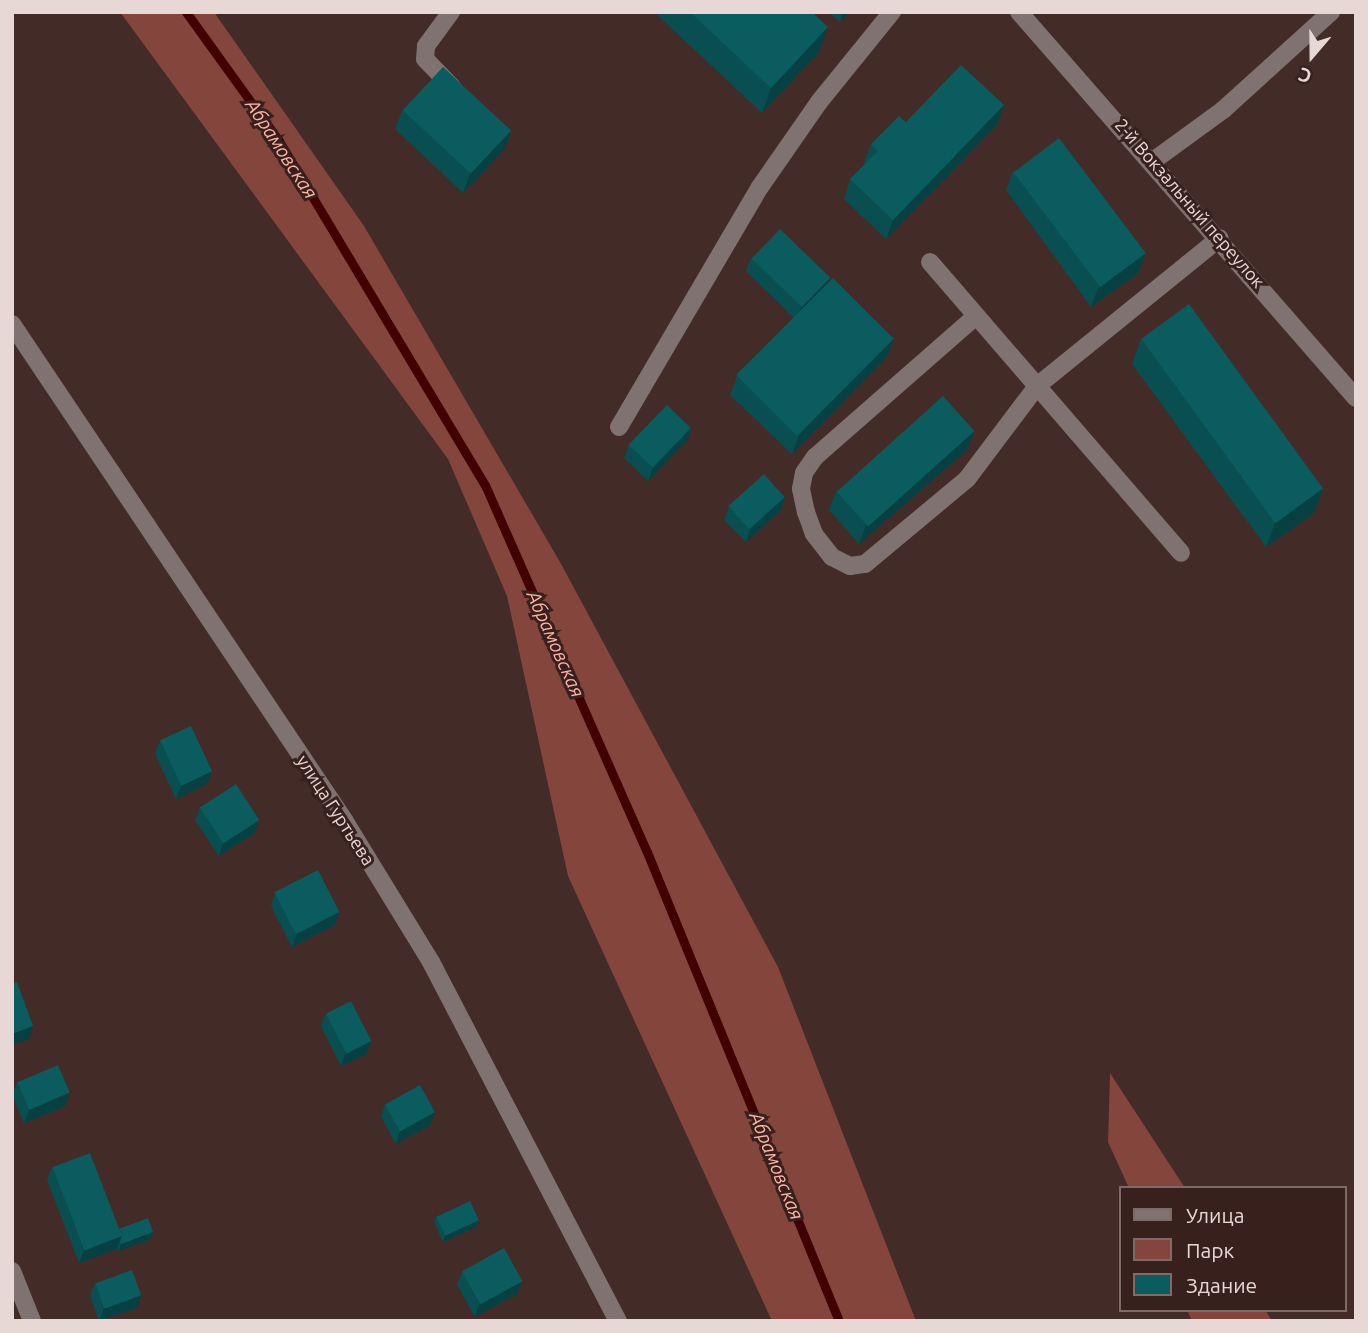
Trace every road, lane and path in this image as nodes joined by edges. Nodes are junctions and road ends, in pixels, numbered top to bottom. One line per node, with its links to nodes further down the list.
1 (451, 12): 5 (street)
2 (892, 12): 13 (street)
3 (1019, 12): 6 (street, 2-й Вокзальный переулок)
4 (1331, 12): 6 (street)
5 (462, 95)
6 (1153, 161): 7 (street, 2-й Вокзальный переулок)
7 (1220, 238): 11 (street); 12 (street, 2-й Вокзальный переулок)
8 (930, 262): 9 (street)
9 (976, 316): 11 (street); 11 (street)
10 (12, 324): 17 (street, улица Гуртьева)
11 (1037, 386): 14 (street)
12 (1356, 398)
13 (619, 428)
14 (1181, 553)
15 (12, 1270): 16 (street)
16 (25, 1318)
17 (618, 1321)

